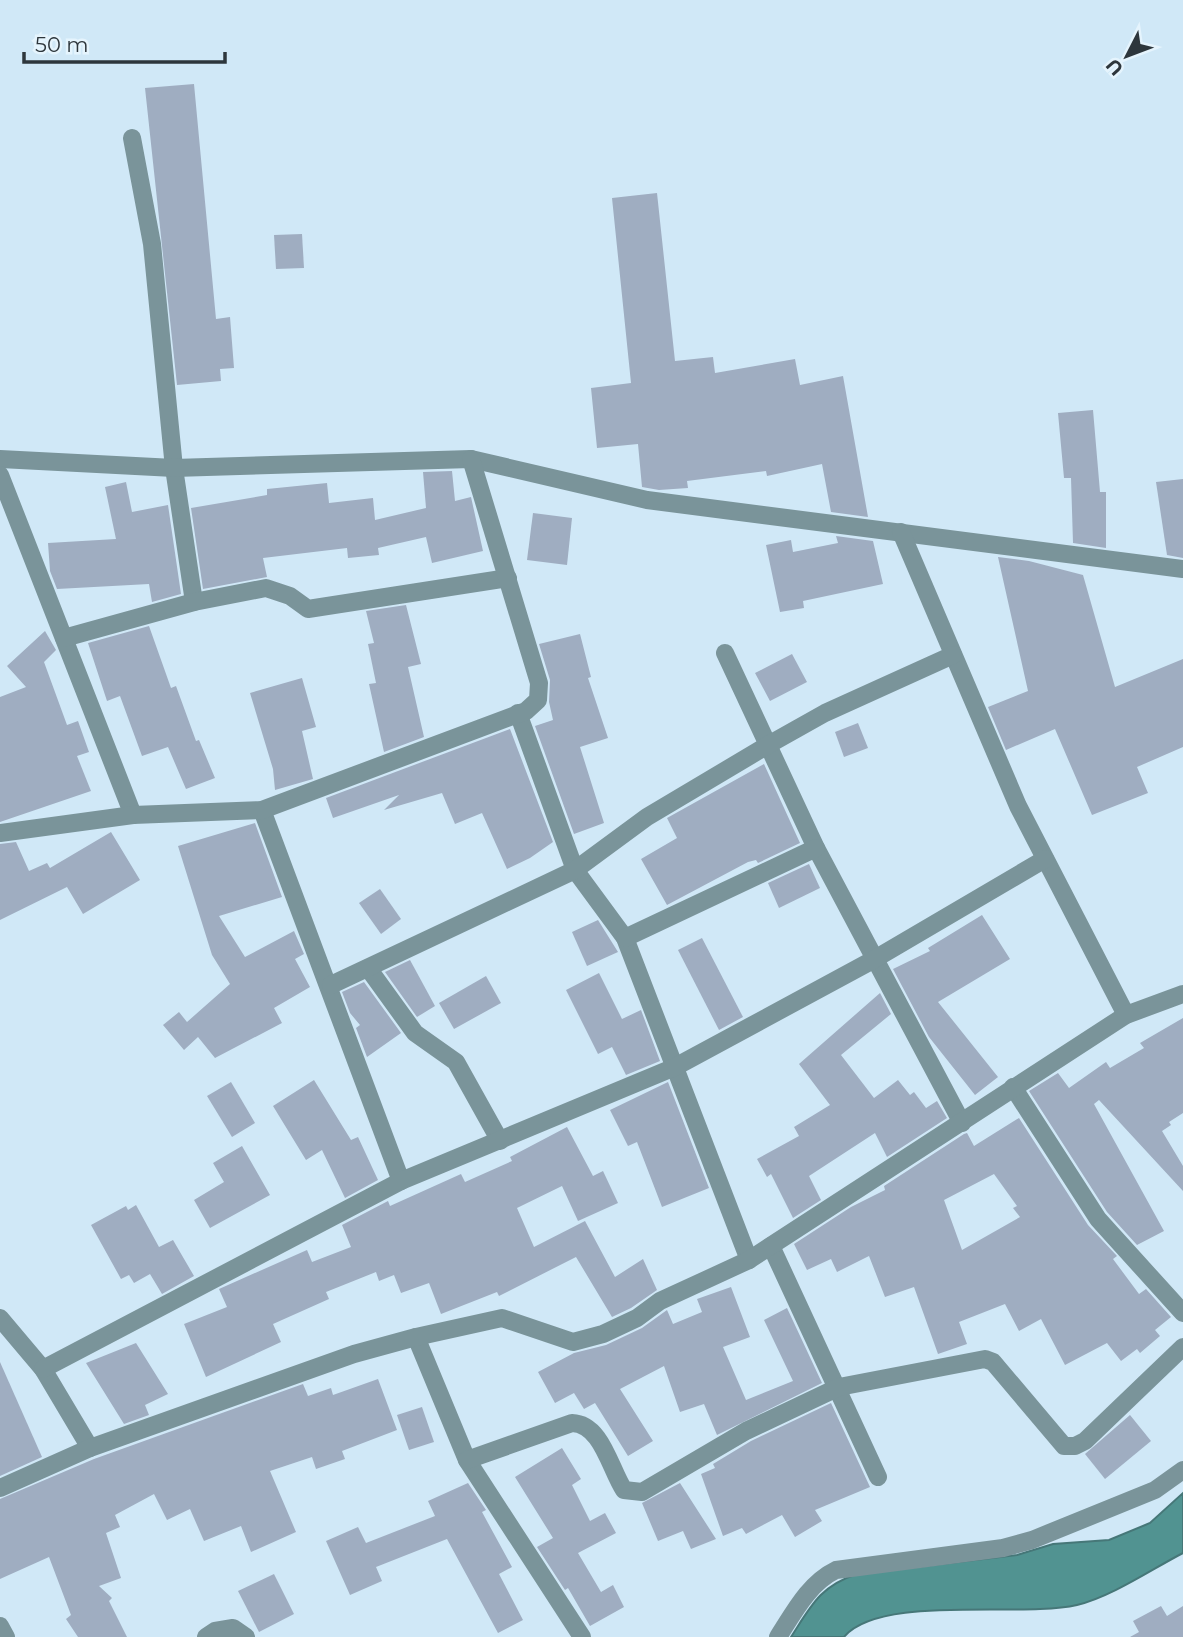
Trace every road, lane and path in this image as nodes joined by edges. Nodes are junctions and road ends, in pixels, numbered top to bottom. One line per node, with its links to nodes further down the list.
1 (132, 138): 4 (street)
2 (471, 458): 4 (street); 6 (street); 8 (street)
3 (0, 459): 4 (street)
4 (174, 468): 9 (street)
5 (0, 475): 10 (street)
6 (901, 532): 7 (street); 12 (street)
7 (1183, 569)
8 (508, 578): 9 (street); 13 (street)
9 (194, 602): 10 (street)
10 (64, 638): 16 (street)
11 (725, 653): 14 (street)
12 (953, 655): 14 (street); 19 (street)
13 (518, 713): 15 (street); 20 (street)
14 (768, 745): 18 (street); 20 (street)
15 (262, 810): 16 (street); 24 (street)
16 (133, 815): 17 (street)
17 (0, 833)
18 (816, 848): 21 (street); 22 (street)
19 (1045, 859): 22 (street); 26 (street)
20 (575, 870): 21 (street); 23 (street)
21 (625, 938): 27 (street)
22 (873, 960): 27 (street); 29 (street)
23 (368, 968): 24 (street); 30 (street)
24 (331, 985): 31 (street)
25 (1183, 994): 26 (street)
26 (1126, 1015): 28 (street)
27 (675, 1067): 30 (street); 33 (street)
28 (1013, 1087): 29 (street); 34 (street)
29 (962, 1123): 32 (street)
30 (500, 1140): 31 (street)
31 (401, 1181): 38 (street)
32 (771, 1246): 33 (street); 39 (street)
33 (749, 1260): 36 (street)
34 (1183, 1313)
35 (0, 1318): 38 (street)
36 (416, 1336): 40 (street); 41 (street)
37 (1183, 1347): 39 (street)
38 (43, 1369): 40 (street)
39 (839, 1387): 41 (street); 43 (street)
40 (90, 1448): 44 (street)
41 (467, 1460): 49 (street)
42 (1183, 1470): 50 (street)
43 (878, 1477)
44 (0, 1488)
45 (0, 1626): 46 (street)
46 (6, 1637)
47 (206, 1637): 48 (street)
48 (246, 1637)
49 (582, 1637)
50 (778, 1637)

